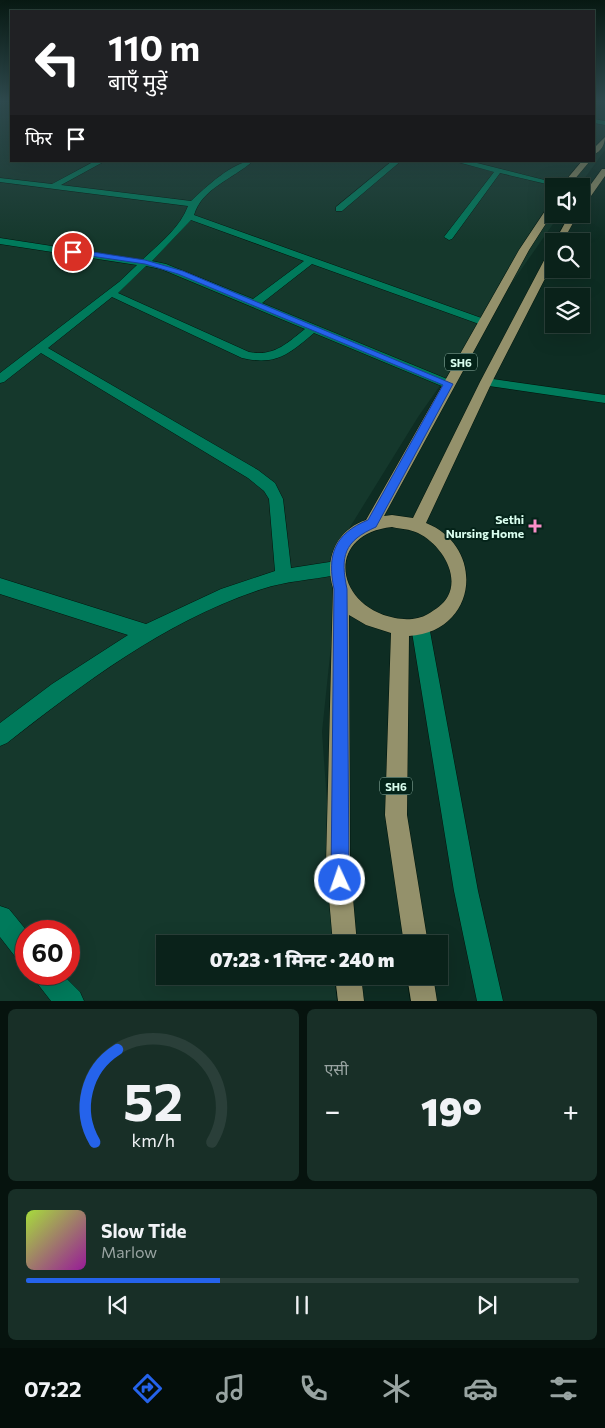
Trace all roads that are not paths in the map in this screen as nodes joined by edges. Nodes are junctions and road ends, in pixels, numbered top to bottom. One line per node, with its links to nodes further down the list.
1 (99, 162): 12 (street)
2 (248, 162): 13 (street)
3 (396, 162): 14 (street)
4 (462, 162): 6 (street)
5 (585, 162): 8 (main road)
6 (498, 171): 10 (street); 17 (street)
7 (605, 171): 11 (main road)
8 (571, 178)
9 (0, 180): 12 (street)
10 (545, 182)
11 (590, 186)
12 (52, 187): 13 (street)
13 (193, 204): 15 (street)
14 (339, 209)
15 (189, 216): 19 (street); 20 (street)
16 (545, 218): 24 (main road, SH6)
17 (449, 236)
18 (0, 241): 20 (street)
19 (311, 260): 23 (street); 24 (street)
20 (145, 262): 22 (street); 23 (street)
21 (545, 268): 28 (main road, SH6)
22 (112, 293): 25 (street); 26 (street)
23 (255, 303): 25 (street)
24 (483, 322): 29 (main road, SH6)
25 (313, 328): 29 (street)
26 (40, 348): 27 (street); 34 (street)
27 (3, 373)
28 (486, 382): 30 (street); 32 (main road, SH6)
29 (448, 384): 31 (main road, SH6)
30 (605, 400)
31 (372, 524): 32 (main road, SH6); 33 (main road, SH6)
32 (417, 525): 37 (main road, SH6)
33 (336, 568): 34 (street); 36 (main road)
34 (284, 577): 38 (street)
35 (0, 586): 38 (street)
36 (341, 589): 37 (main road); 41 (main road)
37 (410, 627): 42 (main road, SH6); 50 (street)
38 (147, 633): 39 (street)
39 (0, 736)
40 (0, 918): 43 (street)
41 (345, 935)
42 (415, 935)
43 (15, 936)
44 (56, 985): 47 (street)
45 (349, 985): 48 (main road)
46 (422, 985): 49 (main road)
47 (68, 999)
48 (351, 1000)
49 (424, 1000)
50 (490, 1000)

